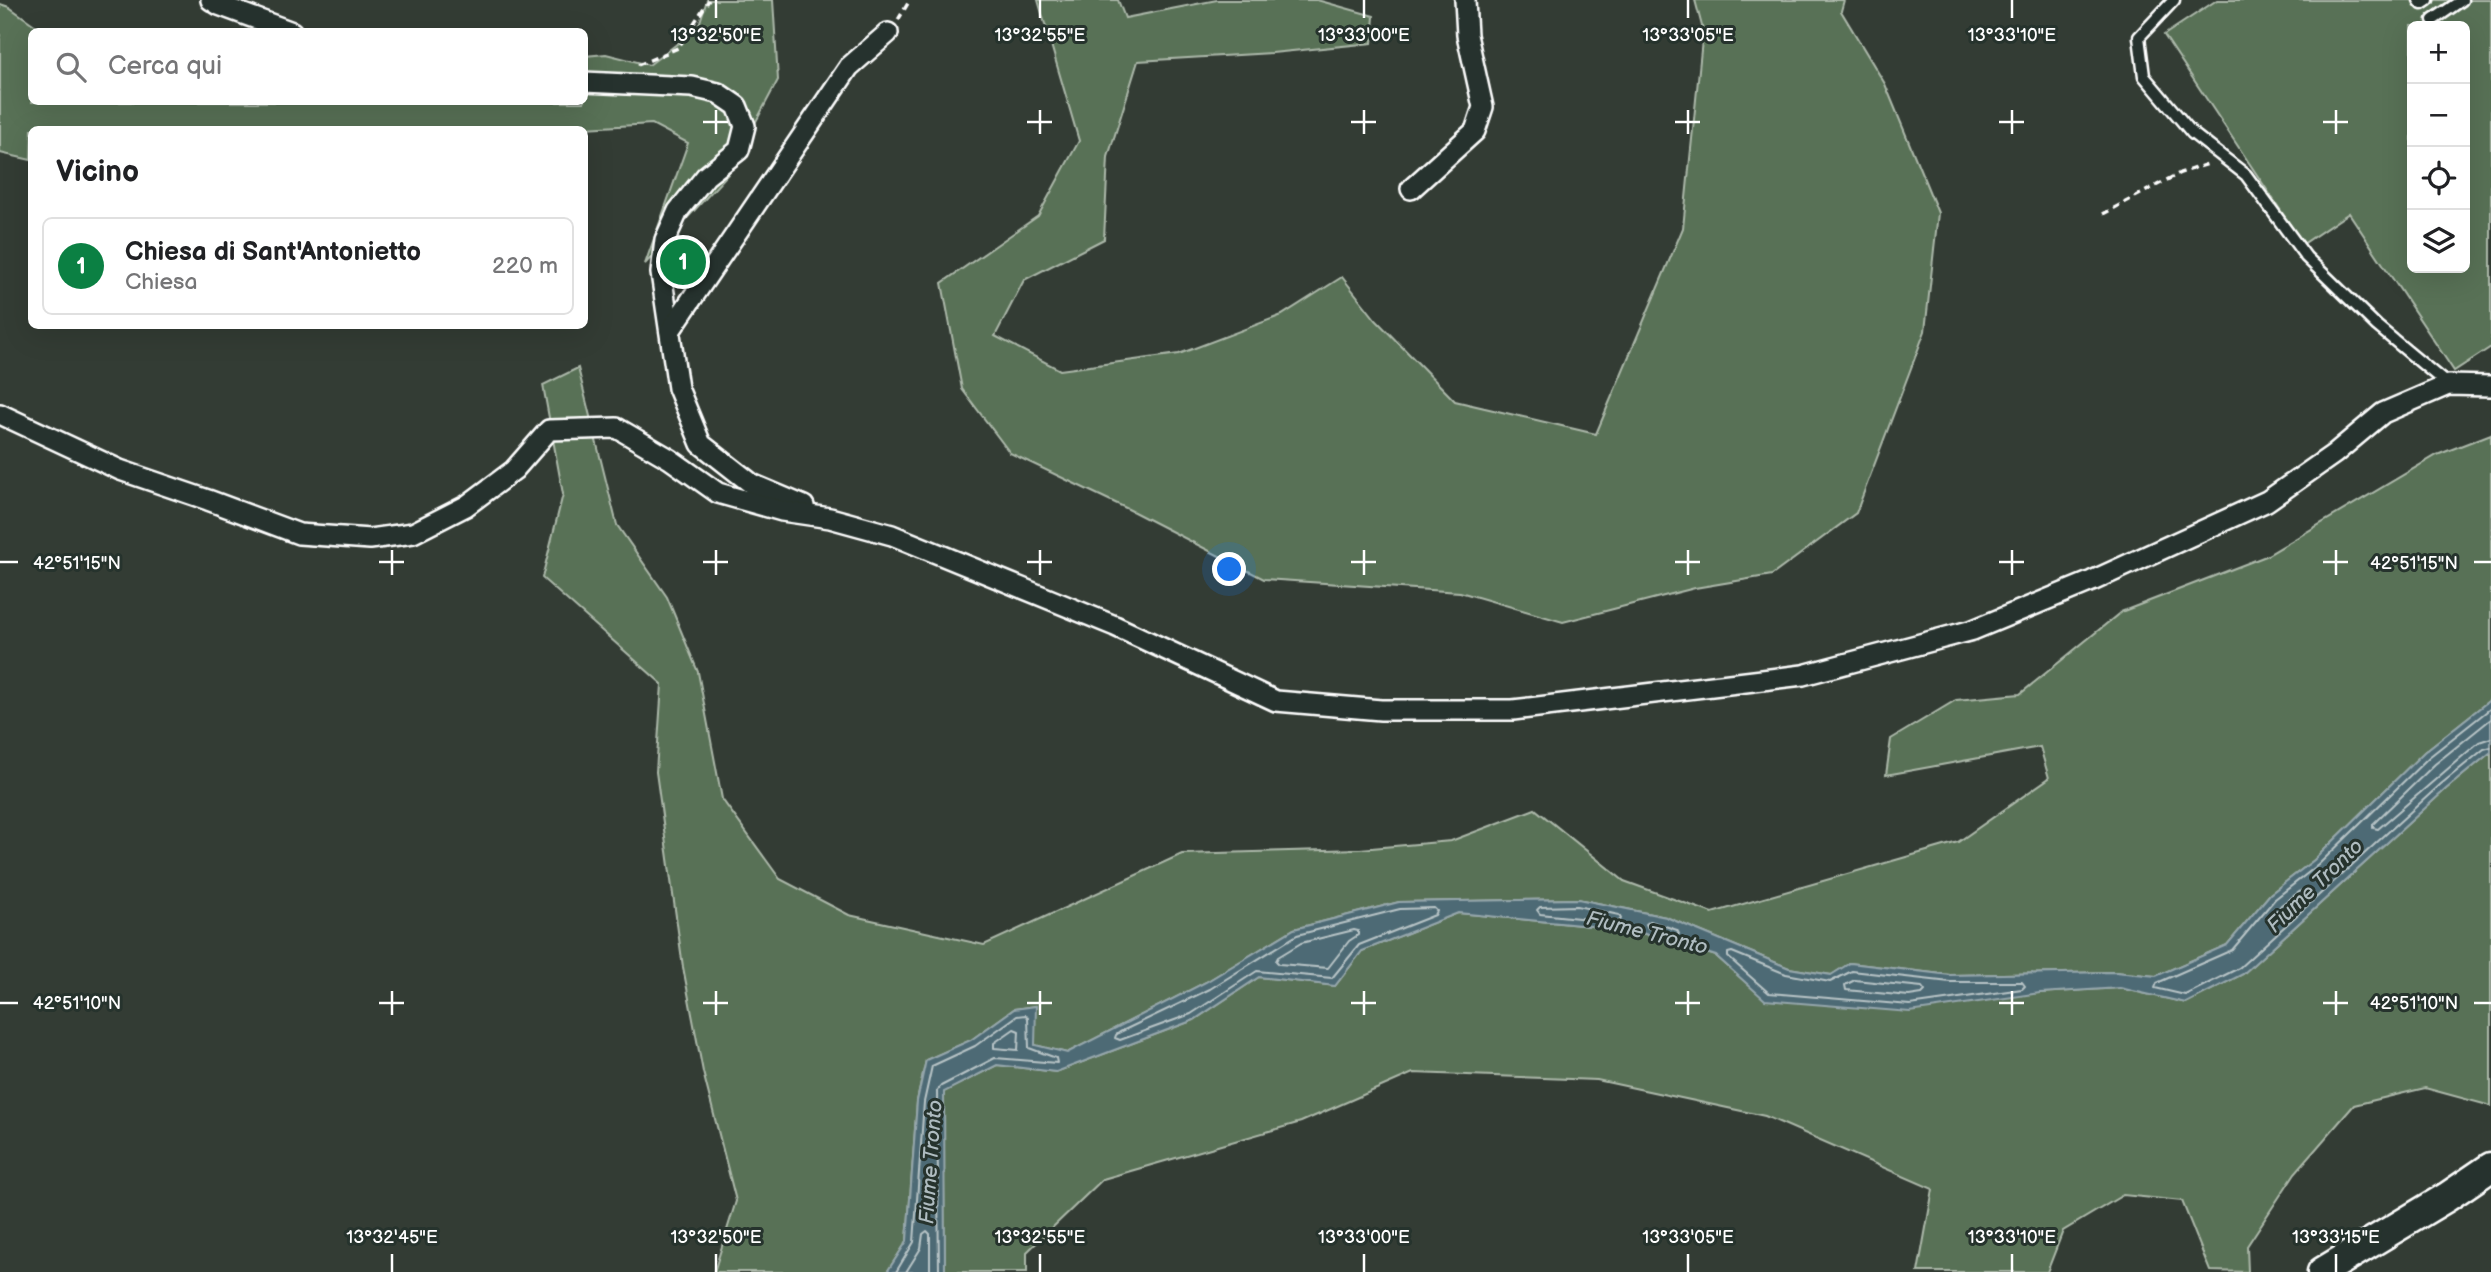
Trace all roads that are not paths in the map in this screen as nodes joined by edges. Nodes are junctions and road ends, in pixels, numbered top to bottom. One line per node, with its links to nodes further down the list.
1 (211, 0): 8 (street)
2 (1465, 0): 11 (street)
3 (2174, 0): 13 (lane)
4 (2419, 0): 5 (lane)
5 (2428, 0)
6 (2462, 0): 7 (lane)
7 (2433, 20)
8 (282, 28)
9 (888, 33): 12 (street)
10 (588, 82): 12 (street)
11 (1412, 188)
12 (670, 331): 16 (street)
13 (2448, 385): 14 (street); 16 (street)
14 (2491, 386)
15 (0, 414): 16 (street)
16 (830, 518)
17 (2491, 1167): 18 (main road)
18 (2322, 1272)

